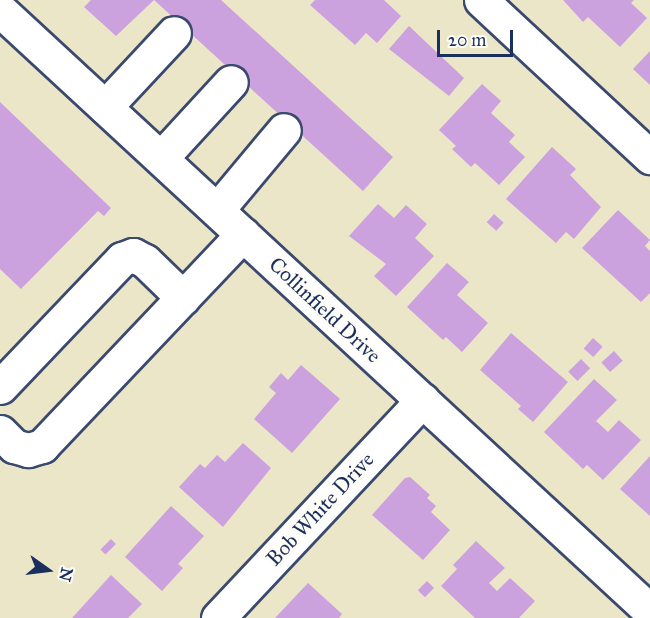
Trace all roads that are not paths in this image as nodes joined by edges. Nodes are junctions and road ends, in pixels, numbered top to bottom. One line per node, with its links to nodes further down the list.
1 (481, 0): 7 (street)
2 (0, 10): 5 (street, Collinfield Drive)
3 (174, 33): 5 (street)
4 (231, 82): 8 (street)
5 (105, 107): 8 (street, Collinfield Drive)
6 (284, 130): 9 (street)
7 (650, 157)
8 (161, 158): 9 (street, Collinfield Drive)
9 (217, 210): 10 (street, Collinfield Drive)
10 (243, 234): 11 (street); 13 (street, Collinfield Drive)
11 (183, 298): 12 (street); 14 (street)
12 (0, 387)
13 (423, 400): 15 (street, Collinfield Drive); 16 (street, Bob White Drive)
14 (0, 432)
15 (650, 611)
16 (218, 618)

